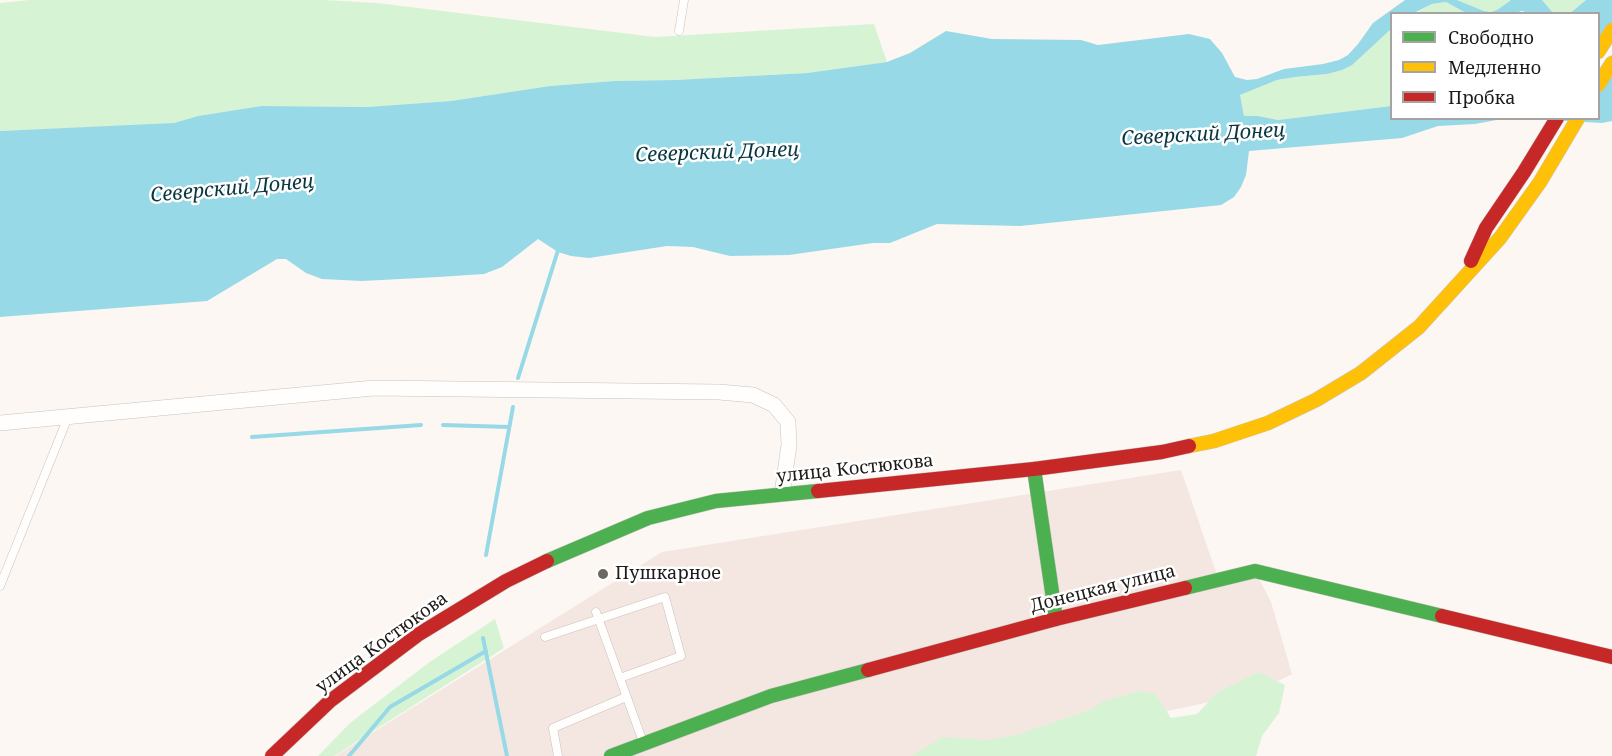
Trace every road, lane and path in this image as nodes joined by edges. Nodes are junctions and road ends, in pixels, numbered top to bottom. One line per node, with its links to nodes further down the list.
1 (684, 0): 3 (lane)
2 (1612, 30): 4 (main road)
3 (678, 31)
4 (1600, 50)
5 (1612, 63): 6 (main road)
6 (1600, 83)
7 (1556, 120): 9 (main road, улица Костюкова)
8 (1577, 120): 9 (main road, улица Костюкова)
9 (1462, 281): 12 (main road, улица Костюкова)
10 (68, 416): 11 (street); 13 (street); 14 (lane)
11 (0, 423)
12 (1034, 469): 13 (main road, улица Костюкова); 16 (main road)
13 (782, 494): 22 (main road, улица Костюкова)
14 (0, 586)
15 (598, 616): 17 (lane); 19 (lane); 19 (lane)
16 (1056, 619): 18 (main road, Донецкая улица); 21 (main road, Донецкая улица)
17 (545, 637)
18 (1612, 657)
19 (620, 678): 20 (lane)
20 (626, 697): 21 (lane); 23 (lane)
21 (643, 743): 24 (main road, Донецкая улица)
22 (272, 756)
23 (558, 756)
24 (611, 756)

